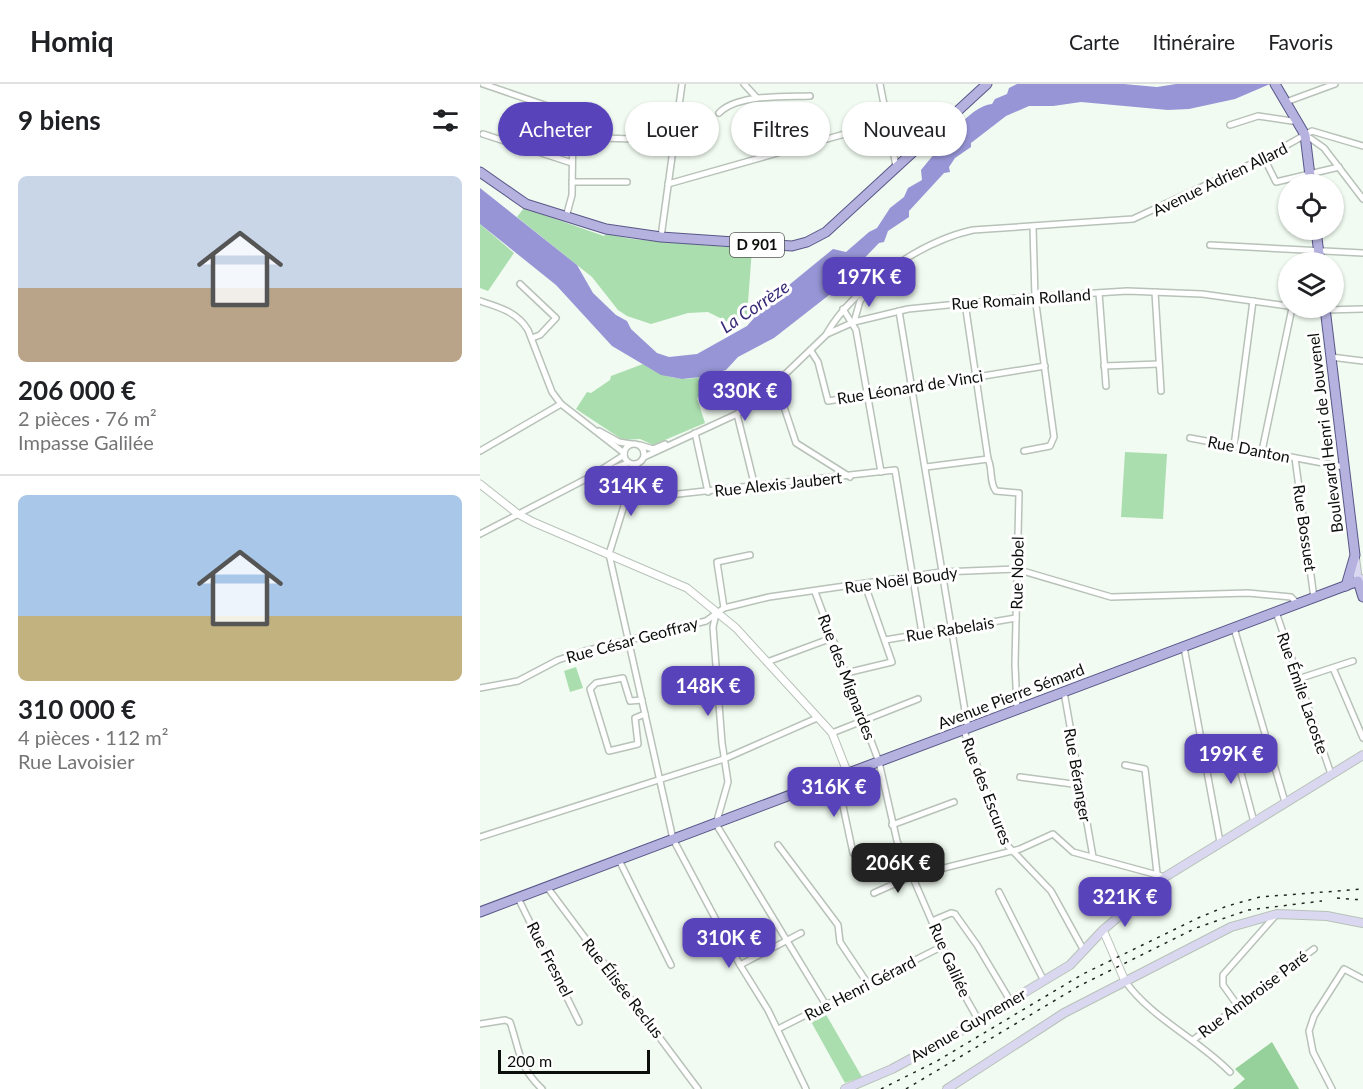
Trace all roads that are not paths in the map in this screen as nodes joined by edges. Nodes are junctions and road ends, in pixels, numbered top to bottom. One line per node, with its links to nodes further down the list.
1 (483, 84): 10 (street)
2 (682, 84): 33 (street)
3 (744, 84): 9 (street)
4 (880, 84): 11 (street)
5 (1335, 84): 12 (street)
6 (984, 85): 26 (main road, D 901)
7 (1276, 86): 12 (main road)
8 (810, 96): 9 (street)
9 (757, 98): 13 (street)
10 (536, 102)
11 (883, 102)
12 (1286, 102): 14 (main road)
13 (719, 113)
14 (1296, 119): 15 (street); 18 (main road)
15 (1230, 125)
16 (483, 134): 25 (street)
17 (842, 135): 33 (street)
18 (1305, 135): 19 (street); 20 (street); 24 (street, Avenue Adrien Allard); 29 (main road)
19 (1328, 135): 20 (street); 21 (street)
20 (1316, 143): 27 (street)
21 (1363, 146)
22 (572, 156): 25 (street)
23 (894, 156): 26 (street)
24 (1264, 158): 32 (street); 36 (street, Avenue Adrien Allard)
25 (572, 163): 30 (street)
26 (896, 166): 37 (main road, D 901)
27 (1339, 167): 29 (street); 34 (street)
28 (480, 172): 35 (main road, D 901)
29 (1310, 174)
30 (572, 182): 31 (street); 35 (street)
31 (627, 182)
32 (1278, 182)
33 (668, 184): 37 (street)
34 (1363, 199)
35 (568, 219): 37 (main road, D 901)
36 (1033, 226): 43 (street); 46 (street)
37 (661, 237)
38 (1317, 240): 40 (main road)
39 (1210, 245): 40 (street)
40 (1319, 251): 41 (street)
41 (1363, 253)
42 (520, 284): 59 (street)
43 (871, 286): 51 (street); 57 (street)
44 (1155, 292): 45 (street, Rue Romain Rolland); 48 (street, Rue Romain Rolland); 63 (street)
45 (1099, 293): 46 (street, Rue Romain Rolland); 65 (street)
46 (1035, 297): 49 (street, Rue Romain Rolland); 64 (street)
47 (480, 301): 59 (street)
48 (1253, 301): 50 (street, Rue Romain Rolland); 80 (street)
49 (965, 303): 54 (street, Rue Romain Rolland); 66 (street)
50 (1278, 305)
51 (843, 309): 57 (street); 58 (street)
52 (1344, 309): 53 (street)
53 (1363, 309)
54 (899, 311): 57 (street, Rue Romain Rolland); 69 (street, Rue des Escures)
55 (1288, 318): 83 (street)
56 (1327, 318): 61 (main road, Boulevard Henri de Jouvenel)
57 (854, 322): 58 (street, Rue Romain Rolland); 71 (street)
58 (826, 334): 60 (street, Rue Romain Rolland)
59 (532, 338): 72 (street)
60 (811, 351): 67 (street, Rue Romain Rolland); 71 (street, Rue Léonard de Vinci)
61 (1338, 360): 62 (street); 89 (main road, Boulevard Henri de Jouvenel)
62 (1363, 361)
63 (1159, 364): 65 (street); 70 (street)
64 (1045, 366): 66 (street, Rue Léonard de Vinci); 82 (street)
65 (1104, 366): 68 (street)
66 (976, 377): 69 (street, Rue Léonard de Vinci); 87 (street)
67 (776, 383): 73 (street, Rue Romain Rolland); 92 (street)
68 (1106, 386)
69 (913, 387): 71 (street, Rue Léonard de Vinci); 90 (street, Rue des Escures)
70 (1161, 391)
71 (868, 394): 91 (street)
72 (561, 404): 74 (street); 81 (street)
73 (737, 414): 75 (street, Rue Romain Rolland); 95 (street)
74 (595, 429): 78 (street); 84 (street)
75 (695, 433): 76 (street, Rue Romain Rolland); 96 (street)
76 (684, 438): 79 (street, Rue Romain Rolland); 85 (street, Rue Romain Rolland)
77 (1190, 438): 80 (street, Rue Danton)
78 (632, 444): 79 (street); 84 (street)
79 (640, 445): 85 (street)
80 (1234, 446): 83 (street, Rue Danton)
81 (480, 451)
82 (1024, 451)
83 (1262, 451): 86 (street, Rue Danton)
84 (624, 454): 88 (street); 93 (street)
85 (644, 457): 88 (street)
86 (1295, 458): 89 (street, Rue Danton); 111 (street, Rue Bossuet)
87 (988, 459): 90 (street); 103 (street, Rue Nobel)
88 (632, 464): 93 (street); 97 (street)
89 (1344, 466): 102 (main road, Boulevard Henri de Jouvenel)
90 (926, 467): 104 (street, Rue des Escures)
91 (881, 472): 92 (street, Rue Alexis Jaubert); 105 (street, Rue Alexis Jaubert)
92 (850, 477): 95 (street, Rue Alexis Jaubert)
93 (588, 478): 98 (street)
94 (480, 484): 98 (street)
95 (755, 487): 96 (street, Rue Alexis Jaubert)
96 (708, 492): 97 (street, Rue Alexis Jaubert)
97 (624, 500): 100 (street)
98 (518, 514): 99 (street); 100 (street)
99 (480, 534)
100 (609, 554): 115 (street); 122 (street)
101 (750, 555): 113 (street)
102 (1355, 555): 106 (main road, Boulevard Henri de Jouvenel); 108 (main road, Boulevard Henri de Jouvenel)
103 (1016, 569): 104 (street, Rue Noël Boudy); 112 (street, Rue Noël Boudy); 116 (street, Rue Nobel)
104 (942, 572): 105 (street, Rue Noël Boudy); 118 (street, Rue des Escures)
105 (912, 577): 107 (street, Rue Noël Boudy); 119 (street)
106 (1362, 582): 108 (main road, Avenue Pierre Sémard); 110 (main road)
107 (865, 585): 109 (street, Rue Noël Boudy); 121 (street)
108 (1346, 586): 111 (main road, Avenue Pierre Sémard)
109 (815, 592): 113 (street, Rue Noël Boudy); 120 (street, Rue des Mignardes)
110 (1363, 597)
111 (1314, 598): 112 (main road, Avenue Pierre Sémard)
112 (1298, 604): 114 (main road, Avenue Pierre Sémard)
113 (724, 608): 115 (street, Rue Noël Boudy)
114 (1276, 612): 117 (main road, Avenue Pierre Sémard); 128 (street, Rue Émile Lacoste)
115 (716, 614): 122 (street, Rue César Geoffray); 125 (street); 142 (street)
116 (1016, 618): 118 (street, Rue Rabelais); 133 (street, Rue Nobel)
117 (1234, 628): 123 (main road, Avenue Pierre Sémard); 152 (street)
118 (951, 629): 119 (street, Rue Rabelais); 137 (street, Rue des Escures)
119 (922, 633): 121 (street, Rue Rabelais)
120 (832, 638): 125 (street); 127 (street, Rue des Mignardes)
121 (885, 640): 127 (street)
122 (628, 641): 129 (street, Rue César Geoffray); 132 (street)
123 (1184, 647): 130 (main road, Avenue Pierre Sémard); 158 (street)
124 (1353, 661): 126 (street)
125 (767, 662): 135 (street)
126 (1333, 668): 128 (street); 139 (street)
127 (846, 673): 136 (street, Rue des Mignardes)
128 (1298, 679): 146 (street, Rue Émile Lacoste)
129 (480, 688)
130 (1064, 692): 133 (main road, Avenue Pierre Sémard); 150 (street, Rue Béranger)
131 (918, 699): 136 (street)
132 (642, 700): 134 (street); 134 (street)
133 (1017, 710): 137 (main road, Avenue Pierre Sémard)
134 (645, 714): 149 (street)
135 (817, 718): 138 (street); 142 (street)
136 (864, 721): 138 (street); 143 (street, Rue des Mignardes)
137 (966, 730): 143 (main road, Avenue Pierre Sémard); 160 (street, Rue des Escures)
138 (832, 733): 145 (street)
139 (1363, 738)
140 (1232, 739): 153 (street)
141 (1363, 755): 146 (main road, Avenue Guynemer)
142 (724, 759): 149 (street); 154 (street)
143 (879, 762): 145 (main road, Avenue Pierre Sémard); 155 (street, Rue Galilée)
144 (1125, 765): 164 (street)
145 (848, 774): 148 (main road, Avenue Pierre Sémard)
146 (1331, 774): 152 (main road, Avenue Guynemer)
147 (1020, 777): 150 (street)
148 (837, 778): 154 (main road, Avenue Pierre Sémard); 161 (street)
149 (659, 779): 156 (street); 157 (street)
150 (1080, 786): 162 (street, Rue Béranger)
151 (954, 802): 155 (street)
152 (1285, 802): 153 (main road, Avenue Guynemer)
153 (1254, 822): 158 (main road, Avenue Guynemer)
154 (716, 824): 157 (main road, Avenue Pierre Sémard); 176 (street)
155 (892, 825): 165 (street, Rue Galilée)
156 (480, 837)
157 (673, 839): 163 (main road, Avenue Pierre Sémard); 181 (street)
158 (1220, 842): 164 (main road, Avenue Guynemer)
159 (778, 845): 185 (street)
160 (1011, 851): 162 (street); 165 (street); 178 (street)
161 (853, 853)
162 (1093, 857): 164 (street)
163 (619, 860): 166 (main road, Avenue Pierre Sémard); 180 (street)
164 (1161, 875): 174 (main road, Avenue Guynemer)
165 (912, 876): 168 (street); 172 (street, Rue Galilée)
166 (547, 887): 169 (main road, Avenue Pierre Sémard); 196 (street, Rue Élisée Reclus)
167 (999, 892): 183 (street)
168 (874, 893)
169 (518, 898): 170 (main road, Avenue Pierre Sémard); 190 (street, Rue Fresnel)
170 (480, 912)
171 (1277, 914): 173 (main road); 184 (main road); 188 (street)
172 (932, 921): 177 (street, Rue Galilée); 186 (street)
173 (1363, 923)
174 (1103, 930): 178 (main road, Avenue Guynemer); 184 (street)
175 (801, 933): 176 (street)
176 (786, 942): 181 (street); 187 (street)
177 (943, 946): 185 (street, Rue Henri Gérard); 189 (street, Rue Galilée)
178 (1083, 949): 183 (main road, Avenue Guynemer)
179 (1314, 949): 188 (street, Rue Ambroise Paré)
180 (671, 965)
181 (740, 965): 192 (street)
182 (1363, 979): 200 (street)
183 (1044, 981): 186 (main road, Avenue Guynemer)
184 (1125, 981): 193 (street); 199 (main road)
185 (868, 984): 187 (street, Rue Henri Gérard)
186 (1011, 1002): 189 (main road, Avenue Guynemer)
187 (826, 1005): 192 (street, Rue Henri Gérard)
188 (1238, 1006): 193 (street, Rue Ambroise Paré)
189 (979, 1021): 198 (main road, Avenue Guynemer)
190 (579, 1022)
191 (480, 1024): 195 (street)
192 (778, 1029): 197 (street)
193 (1193, 1040): 194 (street)
194 (1230, 1072)
195 (542, 1089)
196 (698, 1089)
197 (806, 1089)
198 (845, 1089)
199 (947, 1089)
200 (1332, 1089)

